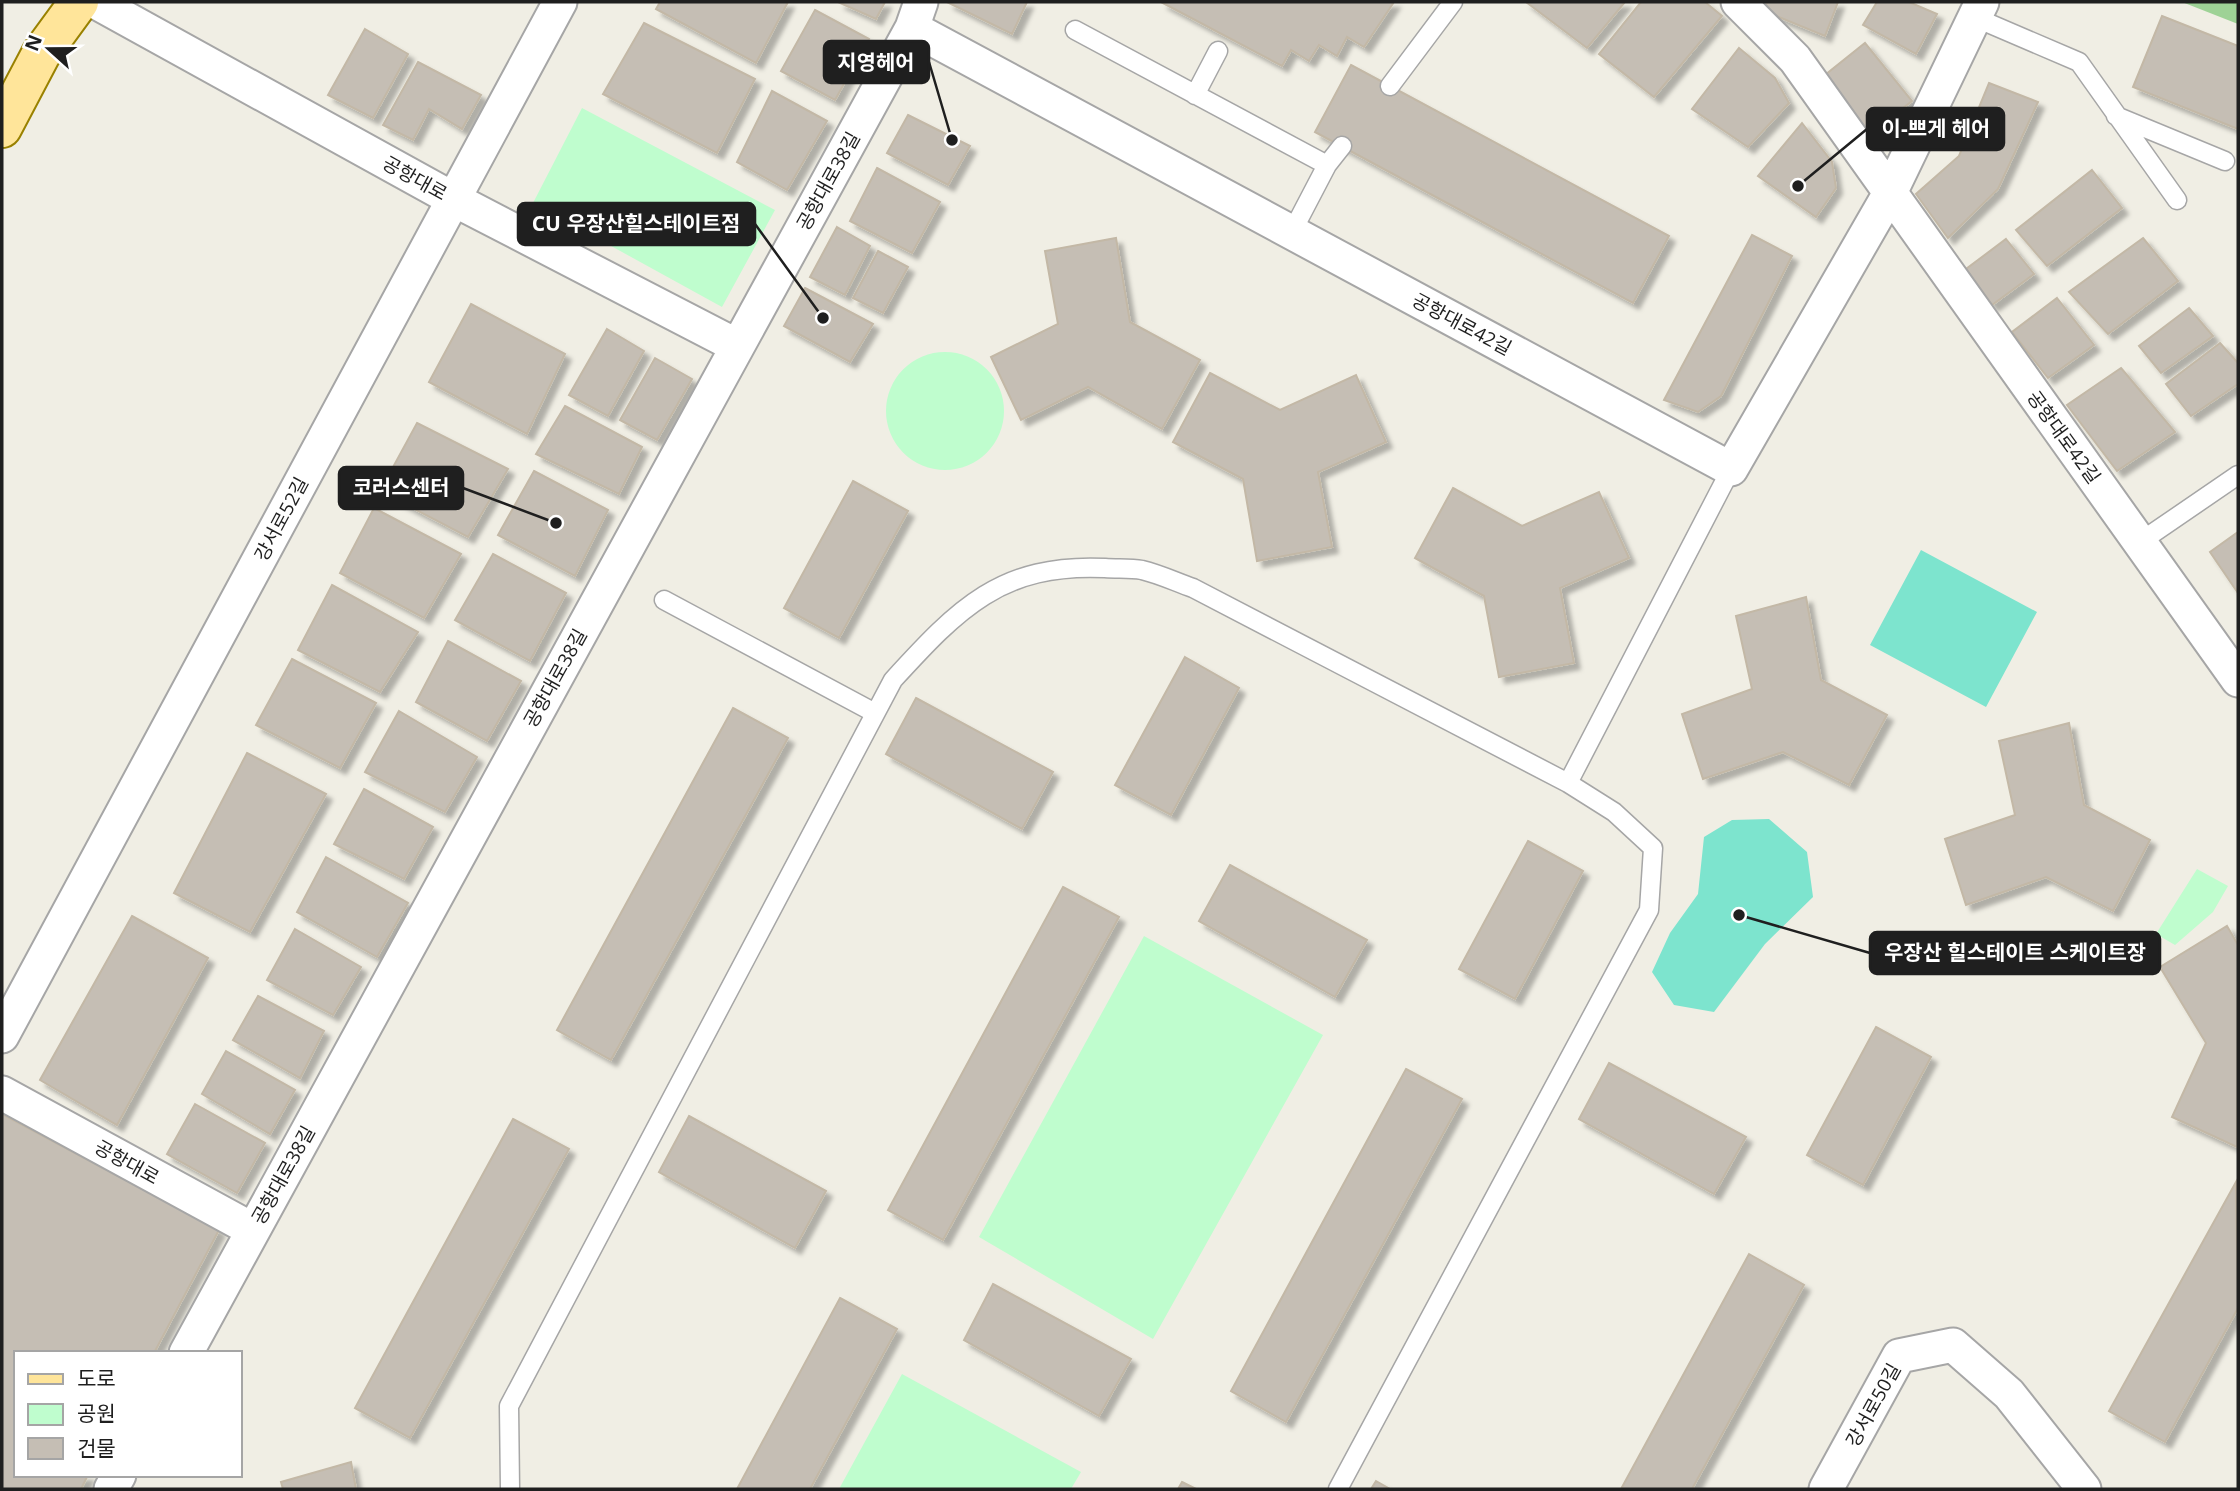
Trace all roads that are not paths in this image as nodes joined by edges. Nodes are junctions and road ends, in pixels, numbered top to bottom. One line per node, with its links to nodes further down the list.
1 (61, 2): 11 (lane)
2 (79, 2): 11 (main road)
3 (96, 2): 20 (street, 공항대로)
4 (560, 2): 20 (street, 강서로52길)
5 (1453, 2): 12 (lane)
6 (1738, 2): 19 (street, 공항대로42길)
7 (1978, 10): 14 (lane); 19 (street)
8 (916, 15): 22 (street, 공항대로42길); 23 (street, 공항대로38길)
9 (1076, 30): 13 (lane)
10 (1218, 51): 13 (lane)
11 (41, 54): 15 (main road)
12 (1390, 86)
13 (1195, 95): 18 (lane)
14 (2116, 116): 17 (lane); 21 (lane)
15 (2, 128)
16 (1342, 146): 18 (lane)
17 (2225, 161)
18 (1327, 165): 22 (lane)
19 (1889, 193): 24 (street); 26 (street, 공항대로42길)
20 (453, 199): 23 (street, 공항대로); 31 (street, 강서로52길)
21 (2177, 200)
22 (1292, 232): 24 (street, 공항대로42길)
23 (737, 346): 33 (street, 공항대로38길)
24 (1731, 469): 30 (lane)
25 (2238, 475): 26 (lane)
26 (2140, 542): 28 (street, 공항대로42길)
27 (664, 600): 29 (lane)
28 (2238, 680)
29 (875, 713): 30 (lane); 35 (lane)
30 (1568, 783): 36 (lane)
31 (2, 1036)
32 (2, 1093): 33 (street, 공항대로)
33 (253, 1230): 34 (street, 공항대로38길)
34 (187, 1351)
35 (510, 1489)
36 (1338, 1489)
37 (1826, 1489): 38 (street, 강서로50길)
38 (2084, 1489)

